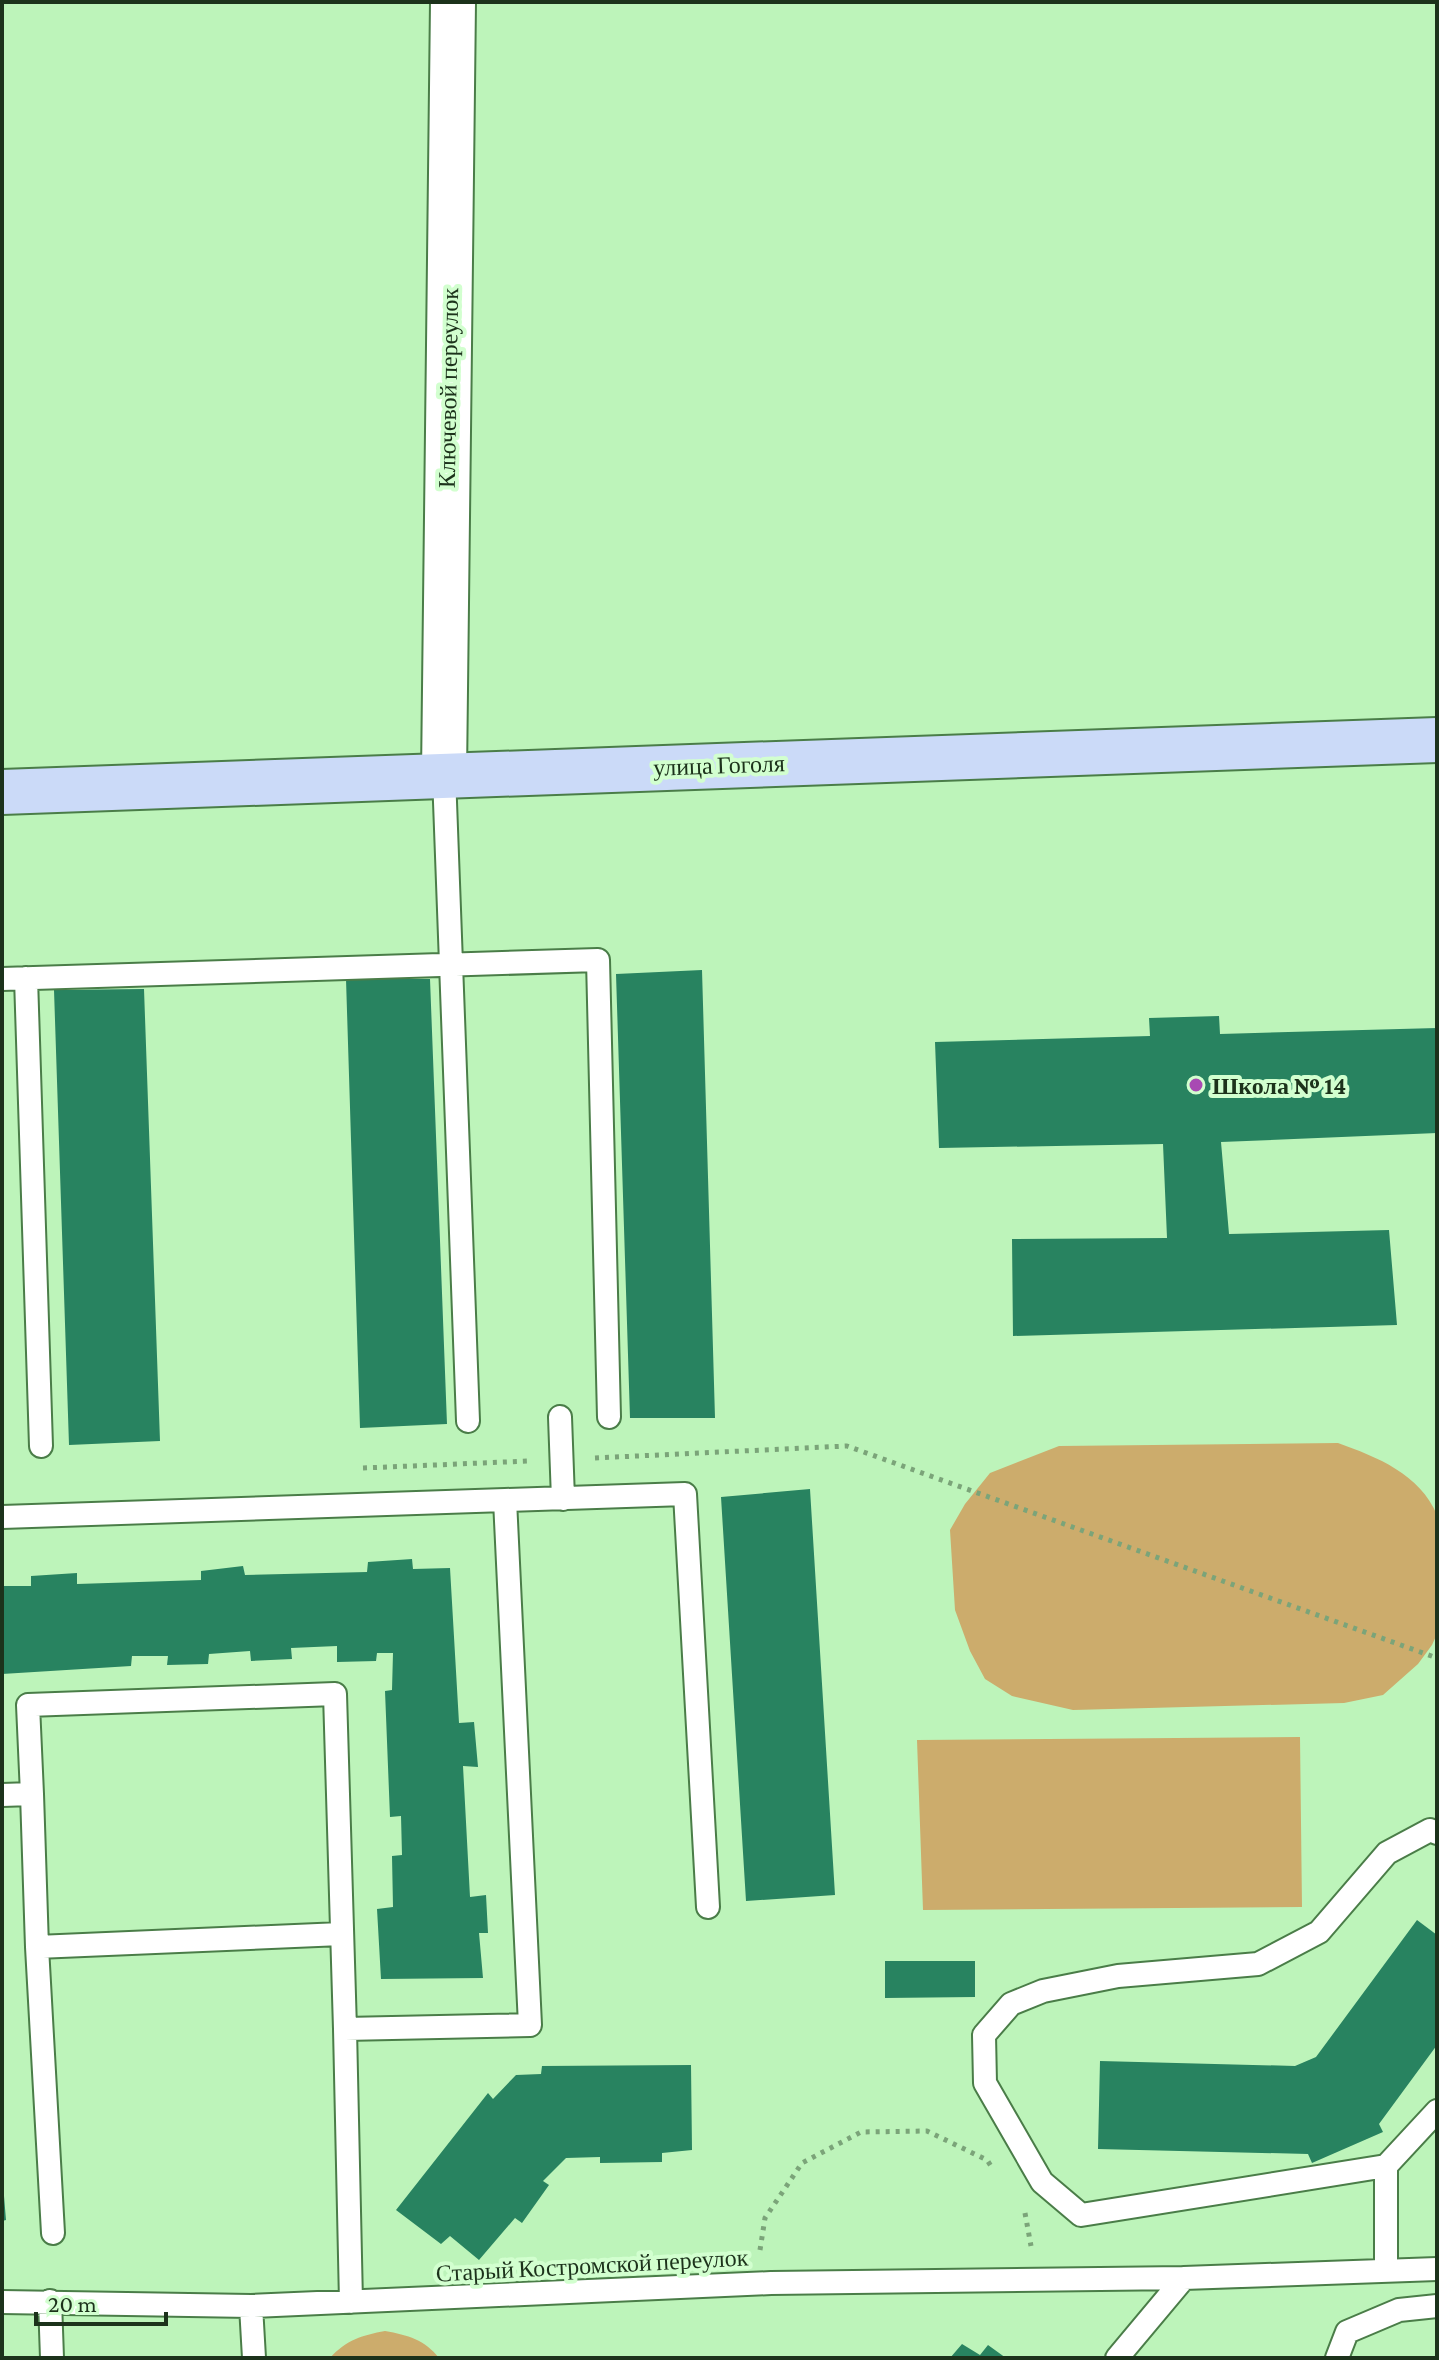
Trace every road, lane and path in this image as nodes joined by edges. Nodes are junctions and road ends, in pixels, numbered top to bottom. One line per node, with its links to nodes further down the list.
1 (453, 2): 3 (street, Ключевой переулок)
2 (1437, 740): 3 (street, улица Гоголя)
3 (444, 775): 4 (street, улица Гоголя); 5 (lane)
4 (2, 792)
5 (451, 965): 6 (lane); 9 (lane); 10 (lane)
6 (26, 978): 7 (lane); 11 (lane)
7 (2, 979)
8 (560, 1417): 12 (lane)
9 (609, 1417)
10 (468, 1421)
11 (41, 1446)
12 (562, 1460): 13 (path); 14 (lane); 17 (path)
13 (360, 1468)
14 (563, 1499): 15 (lane); 21 (lane)
15 (505, 1500): 16 (lane); 24 (lane)
16 (2, 1517)
17 (1437, 1658)
18 (32, 1794): 19 (lane); 22 (lane); 23 (lane)
19 (2, 1795)
20 (1437, 1833): 26 (lane)
21 (708, 1907)
22 (341, 1934): 23 (lane); 24 (lane)
23 (37, 1947): 29 (lane)
24 (345, 2029): 37 (lane)
25 (1437, 2111): 26 (lane)
26 (1386, 2166): 31 (lane)
27 (995, 2171): 34 (path)
28 (1018, 2203): 33 (path)
29 (53, 2233)
30 (1437, 2269): 31 (lane, Старый Костромской переулок)
31 (1386, 2270): 32 (lane, Старый Костромской переулок)
32 (1184, 2278): 33 (lane, Старый Костромской переулок); 42 (lane)
33 (1037, 2279): 34 (lane, Старый Костромской переулок)
34 (756, 2284): 37 (lane, Старый Костромской переулок)
35 (50, 2301): 36 (lane, Старый Костромской переулок); 38 (lane, Старый Костромской переулок); 40 (lane)
36 (2, 2302)
37 (351, 2302): 38 (lane, Старый Костромской переулок)
38 (251, 2306): 41 (lane)
39 (1437, 2306): 43 (lane)
40 (52, 2358)
41 (254, 2358)
42 (1117, 2358)
43 (1337, 2358)

